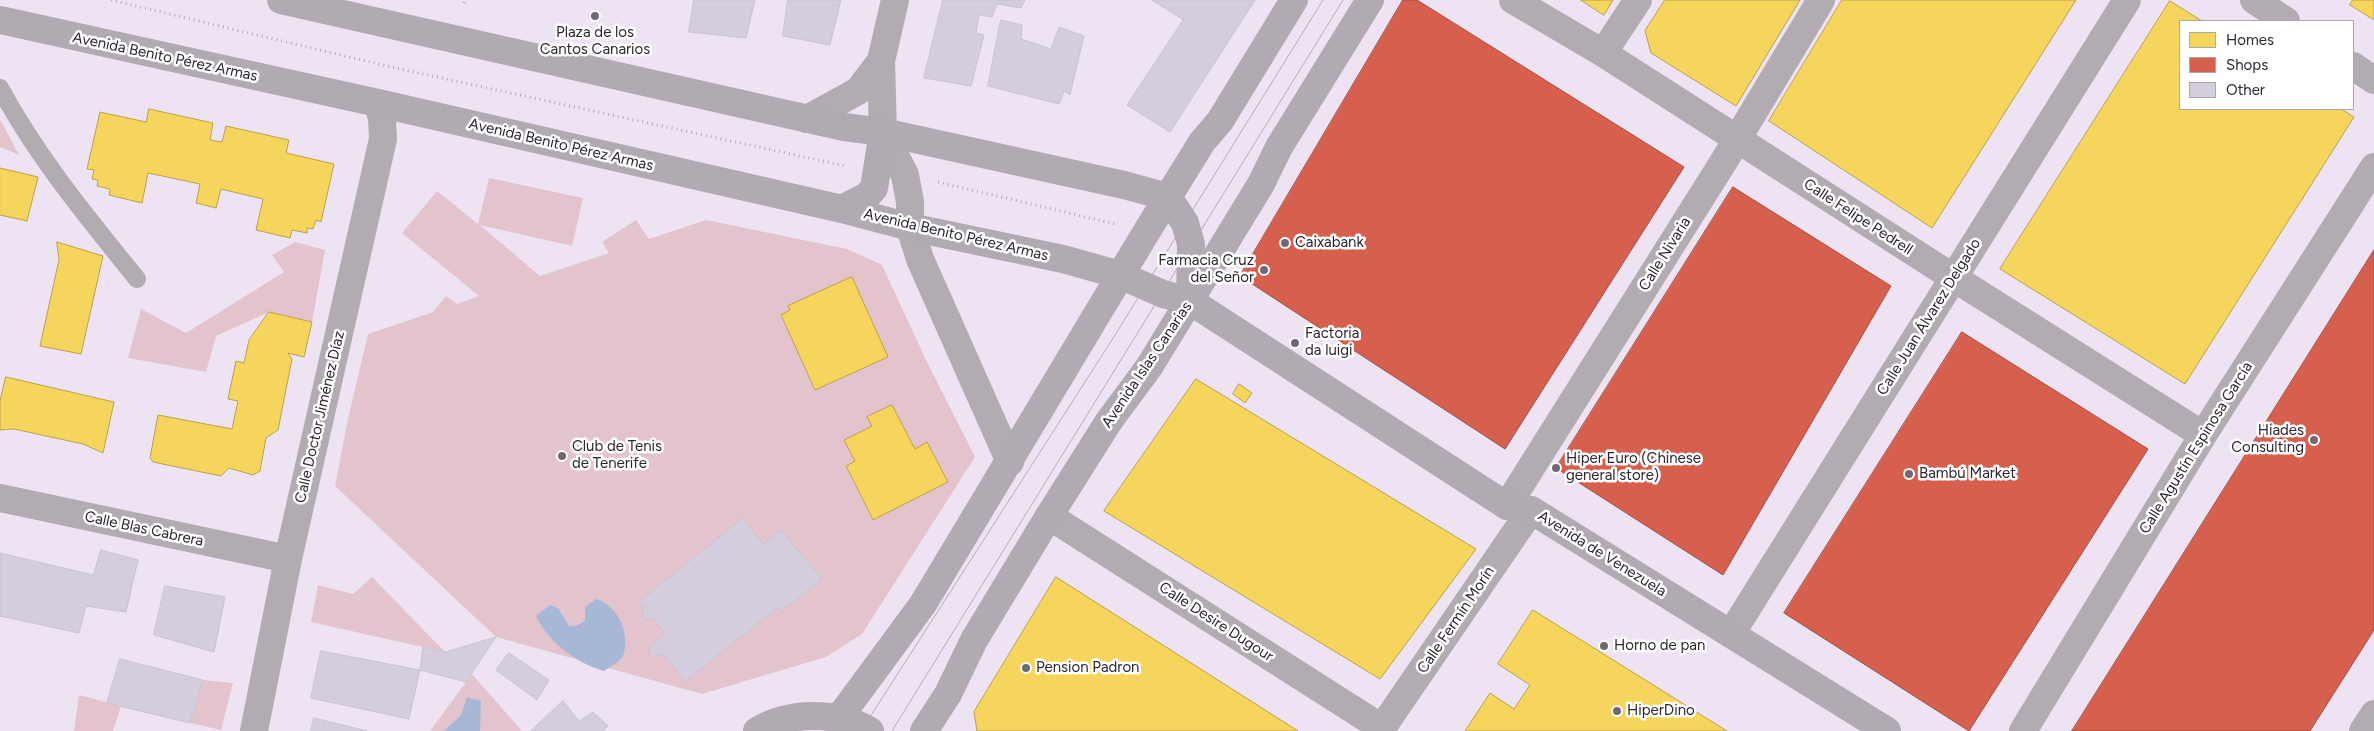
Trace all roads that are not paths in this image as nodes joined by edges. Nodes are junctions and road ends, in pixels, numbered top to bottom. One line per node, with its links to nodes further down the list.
1 (281, 0): 18 (street)
2 (895, 0): 13 (street)
3 (1294, 0): 22 (street)
4 (1370, 0): 28 (street, Avenida Islas Canarias)
5 (1513, 0): 12 (street, Calle Felipe Pedrell)
6 (1638, 0): 12 (street)
7 (1821, 0): 20 (street, Calle Nivaria)
8 (2127, 0): 26 (street, Calle Juan Álvarez Delgado)
9 (2254, 0): 11 (street)
10 (0, 20): 17 (street, Avenida Benito Pérez Armas)
11 (2284, 20)
12 (1603, 53): 20 (street, Calle Felipe Pedrell)
13 (881, 61): 18 (street); 19 (street)
14 (2354, 67): 15 (street)
15 (2374, 80)
16 (0, 88): 27 (lane)
17 (378, 103): 23 (street, Avenida Benito Pérez Armas); 34 (street, Calle Doctor Jiménez Díaz)
18 (807, 118): 19 (street)
19 (883, 132): 22 (street); 23 (street); 24 (street)
20 (1737, 140): 26 (street, Calle Felipe Pedrell); 32 (street, Calle Nivaria)
21 (2374, 167): 29 (street, Calle Agustín Espinosa García)
22 (1168, 197): 25 (street); 28 (street)
23 (842, 209): 24 (street, Avenida Benito Pérez Armas)
24 (910, 228): 25 (street, Avenida Benito Pérez Armas); 30 (street)
25 (1120, 275): 28 (street, Avenida Benito Pérez Armas); 30 (street)
26 (1954, 278): 29 (street, Calle Felipe Pedrell); 35 (street, Calle Juan Álvarez Delgado)
27 (137, 279)
28 (1190, 300): 32 (street, Avenida de Venezuela); 33 (street, Avenida Islas Canarias)
29 (2203, 435): 44 (street, Calle Agustín Espinosa García)
30 (1010, 462): 37 (street)
31 (0, 498): 34 (street, Calle Blas Cabrera)
32 (1519, 508): 35 (street, Avenida de Venezuela); 38 (street, Calle Fermín Morín)
33 (1049, 516): 38 (street, Calle Desire Dugour); 42 (street, Avenida Islas Canarias)
34 (288, 560): 39 (street, Calle Doctor Jiménez Díaz)
35 (1731, 634): 43 (street, Avenida de Venezuela)
36 (2374, 714): 45 (street)
37 (839, 718): 40 (street); 41 (street)
38 (1381, 730)
39 (254, 731)
40 (757, 731)
41 (870, 731)
42 (924, 731)
43 (1887, 731)
44 (2023, 731)
45 (2363, 731)

